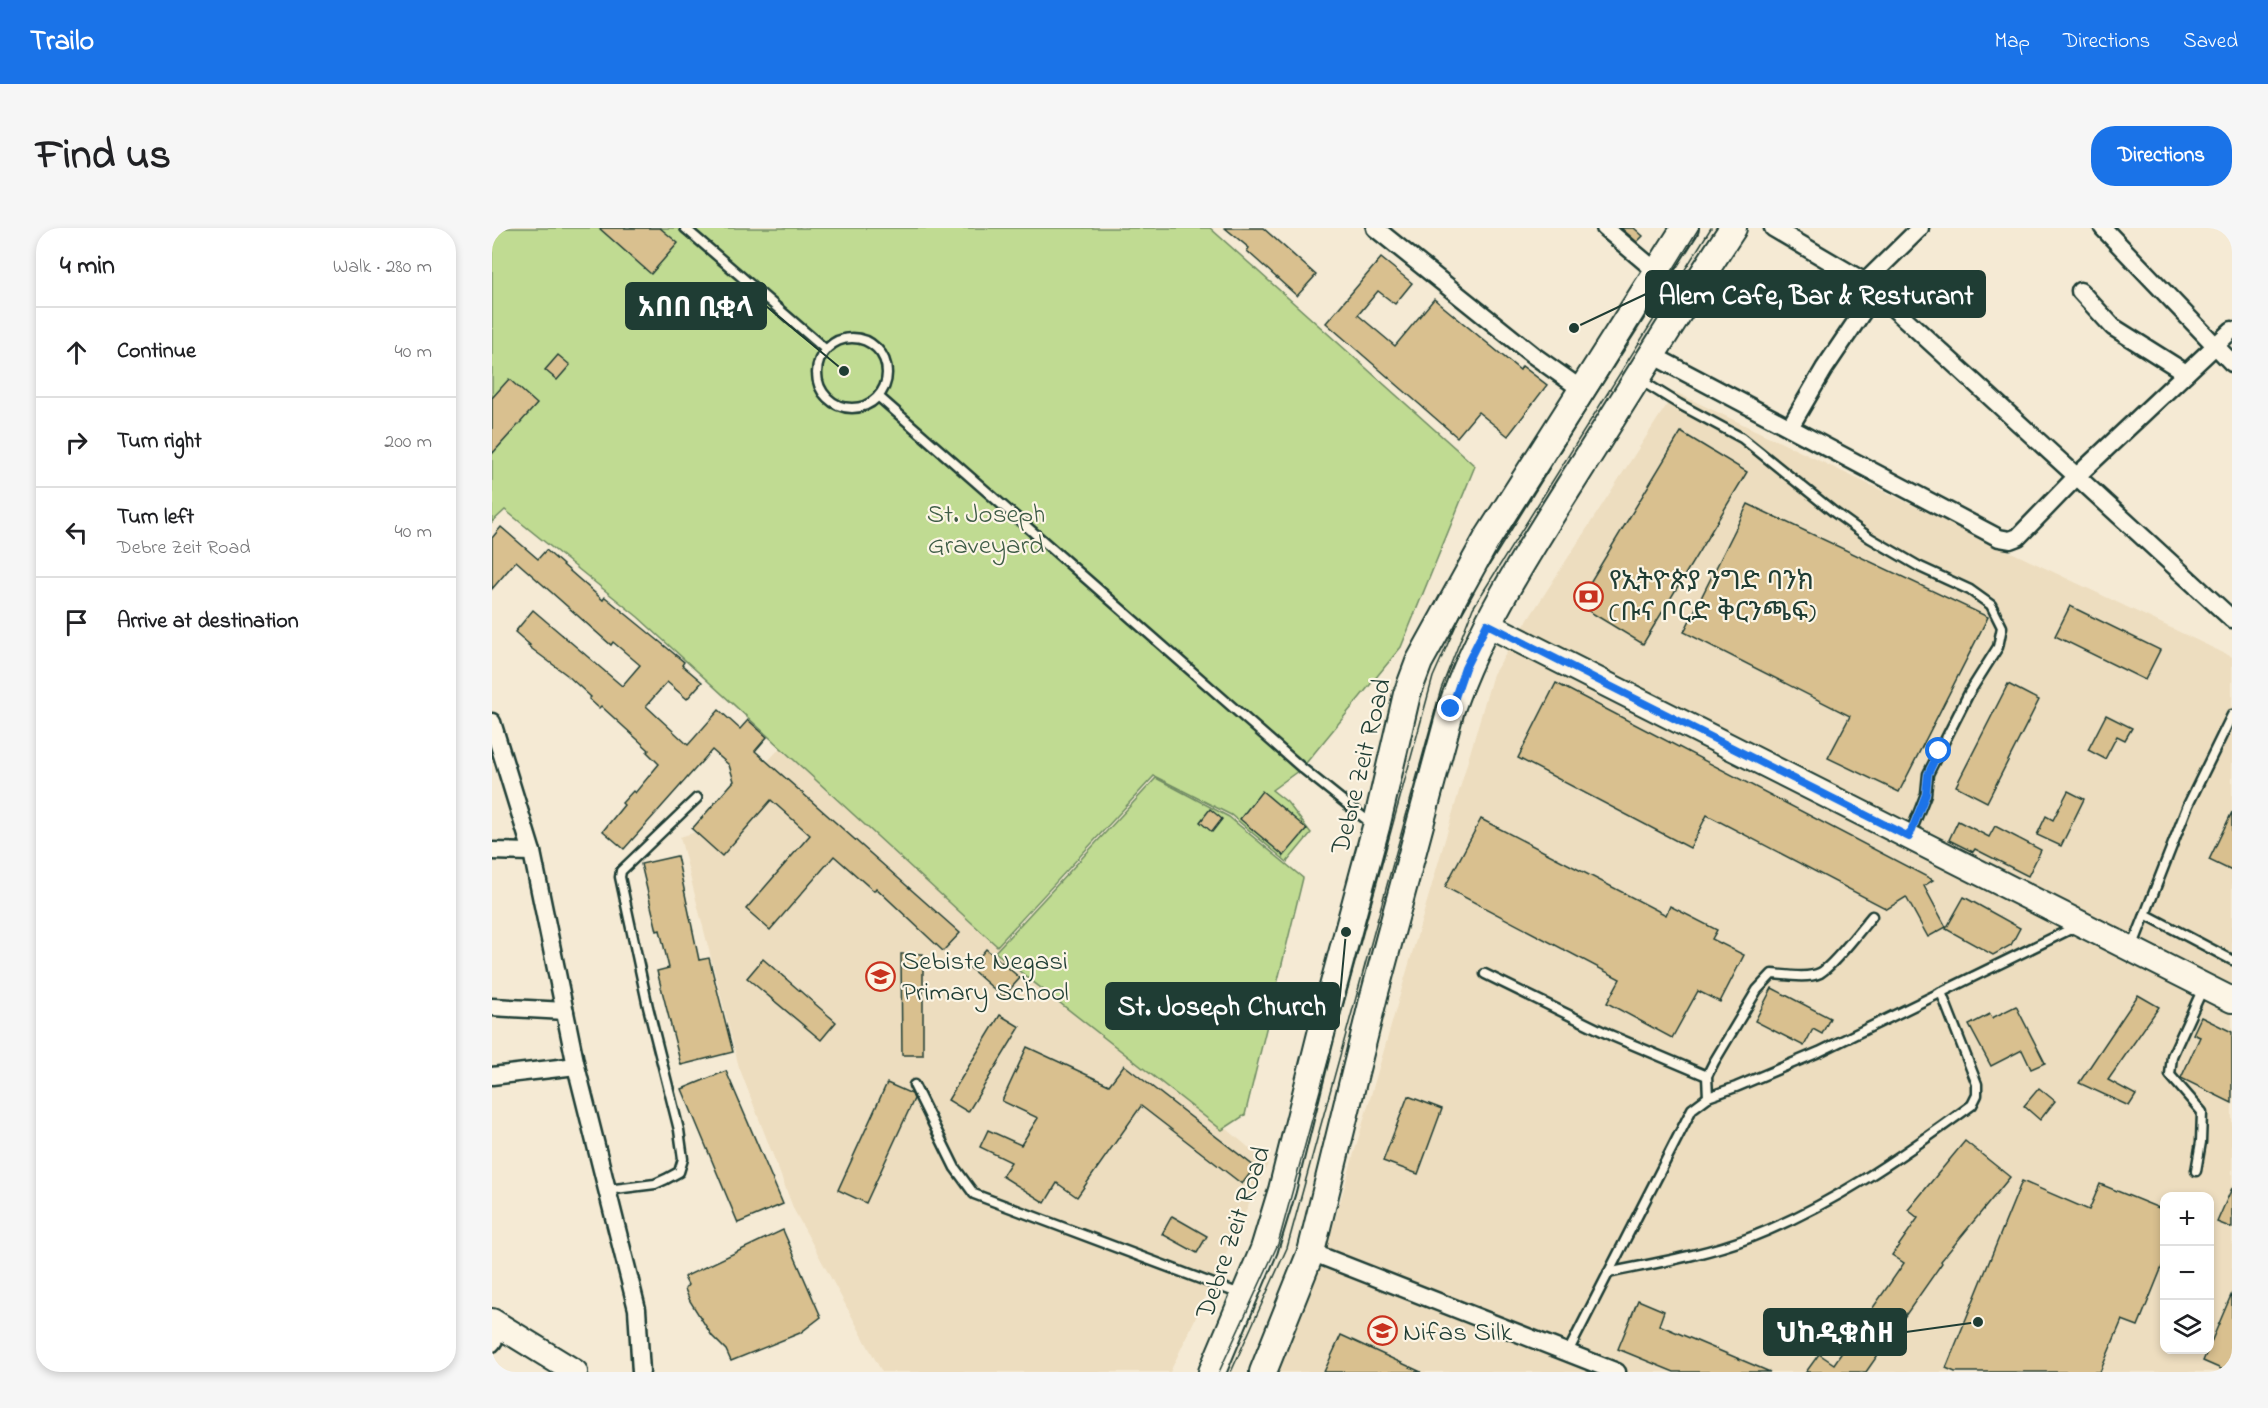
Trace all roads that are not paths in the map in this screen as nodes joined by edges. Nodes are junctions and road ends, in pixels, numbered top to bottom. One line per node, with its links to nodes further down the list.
1 (685, 228): 14 (lane)
2 (1376, 228): 19 (street)
3 (1605, 228): 9 (street)
4 (1685, 228): 9 (main road, Debre Zeit Road)
5 (1732, 228): 15 (main road)
6 (1773, 228): 10 (street)
7 (1920, 228): 10 (street)
8 (2103, 228): 13 (street)
9 (1657, 272): 19 (main road, Debre Zeit Road)
10 (1870, 287): 21 (street); 22 (street)
11 (2080, 291): 17 (street)
12 (2232, 330): 13 (street)
13 (2215, 345): 16 (street); 17 (street)
14 (825, 349): 20 (lane); 20 (lane)
15 (1652, 355): 18 (main road); 21 (street)
16 (2232, 363)
17 (2186, 373): 22 (street)
18 (1637, 378): 24 (main road); 29 (lane)
19 (1581, 389): 28 (main road, Debre Zeit Road)
20 (879, 397): 28 (lane)
21 (1790, 427): 22 (street)
22 (2078, 475): 23 (street)
23 (2232, 619)
24 (1487, 624): 29 (main road); 50 (main road)
25 (2232, 715): 32 (lane)
26 (492, 722): 31 (street)
27 (697, 798): 49 (lane)
28 (1376, 827): 52 (main road, Debre Zeit Road)
29 (1909, 837): 34 (main road)
30 (492, 851): 31 (street)
31 (532, 852): 42 (street)
32 (2145, 914): 35 (lane); 36 (lane)
33 (1872, 916): 45 (lane)
34 (2080, 924): 35 (main road); 39 (lane)
35 (2132, 949): 38 (main road)
36 (2232, 960)
37 (1485, 974): 45 (lane)
38 (2204, 986): 40 (main road); 48 (lane)
39 (1941, 992): 47 (lane); 51 (lane)
40 (2232, 1000)
41 (492, 1007): 42 (street)
42 (565, 1011): 43 (street)
43 (576, 1066): 44 (street); 49 (street)
44 (492, 1076)
45 (1707, 1076): 47 (lane)
46 (914, 1085): 52 (lane)
47 (1708, 1097): 51 (lane)
48 (2196, 1171)
49 (607, 1190): 57 (street)
50 (1311, 1252): 54 (street); 59 (main road)
51 (1608, 1274): 54 (lane)
52 (1246, 1296): 58 (main road, Debre Zeit Road)
53 (495, 1333): 55 (main road); 56 (main road)
54 (1567, 1354): 60 (street)
55 (552, 1372)
56 (575, 1372)
57 (642, 1372)
58 (1212, 1372)
59 (1263, 1372)
60 (1617, 1372)

